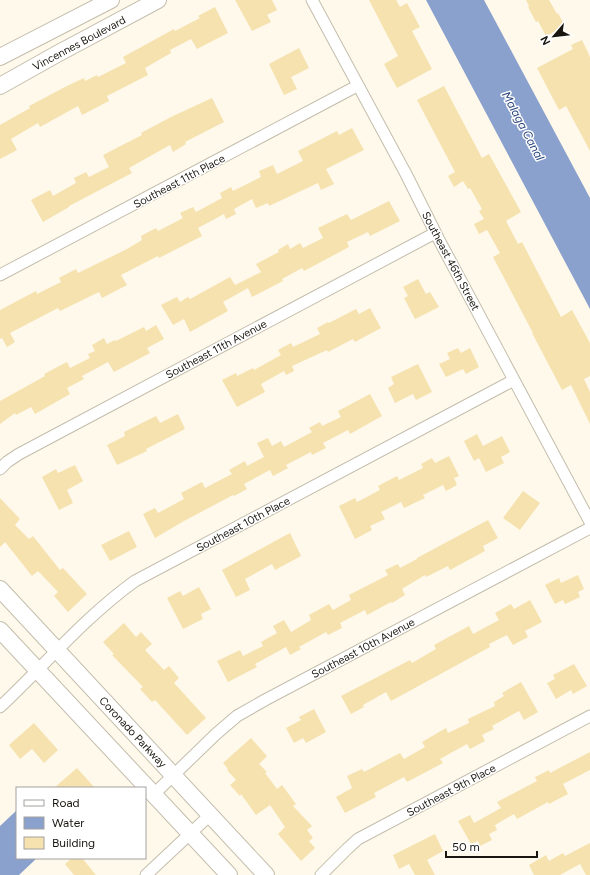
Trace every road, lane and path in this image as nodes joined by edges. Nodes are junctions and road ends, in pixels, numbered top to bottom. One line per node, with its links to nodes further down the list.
1 (111, 0): 4 (street, Vincennes Boulevard)
2 (158, 0): 5 (street, Vincennes Boulevard)
3 (312, 0): 6 (street, Southeast 46th Street)
4 (0, 57)
5 (0, 86)
6 (357, 86): 7 (street, Southeast 46th Street); 8 (street, Southeast 11th Place)
7 (435, 233): 9 (street, Southeast 46th Street); 10 (street, Southeast 11th Avenue)
8 (0, 276)
9 (514, 380): 11 (street, Southeast 46th Street); 15 (street, Southeast 10th Place)
10 (0, 469)
11 (590, 522)
12 (590, 528): 19 (street, Southeast 10th Avenue)
13 (0, 589): 15 (street, Coronado Parkway)
14 (0, 630): 16 (street)
15 (57, 650): 16 (street, Southeast 10th Place); 19 (street, Coronado Parkway)
16 (38, 670): 17 (street, Southeast 10th Place); 20 (street)
17 (0, 707)
18 (590, 716): 26 (street, Southeast 9th Place)
19 (174, 776): 20 (street, Southeast 10th Avenue); 21 (street, Coronado Parkway)
20 (154, 794): 22 (street)
21 (210, 815): 22 (street); 25 (street, Coronado Parkway)
22 (190, 834): 23 (street); 24 (street)
23 (146, 875)
24 (229, 875)
25 (266, 875)
26 (321, 875)

